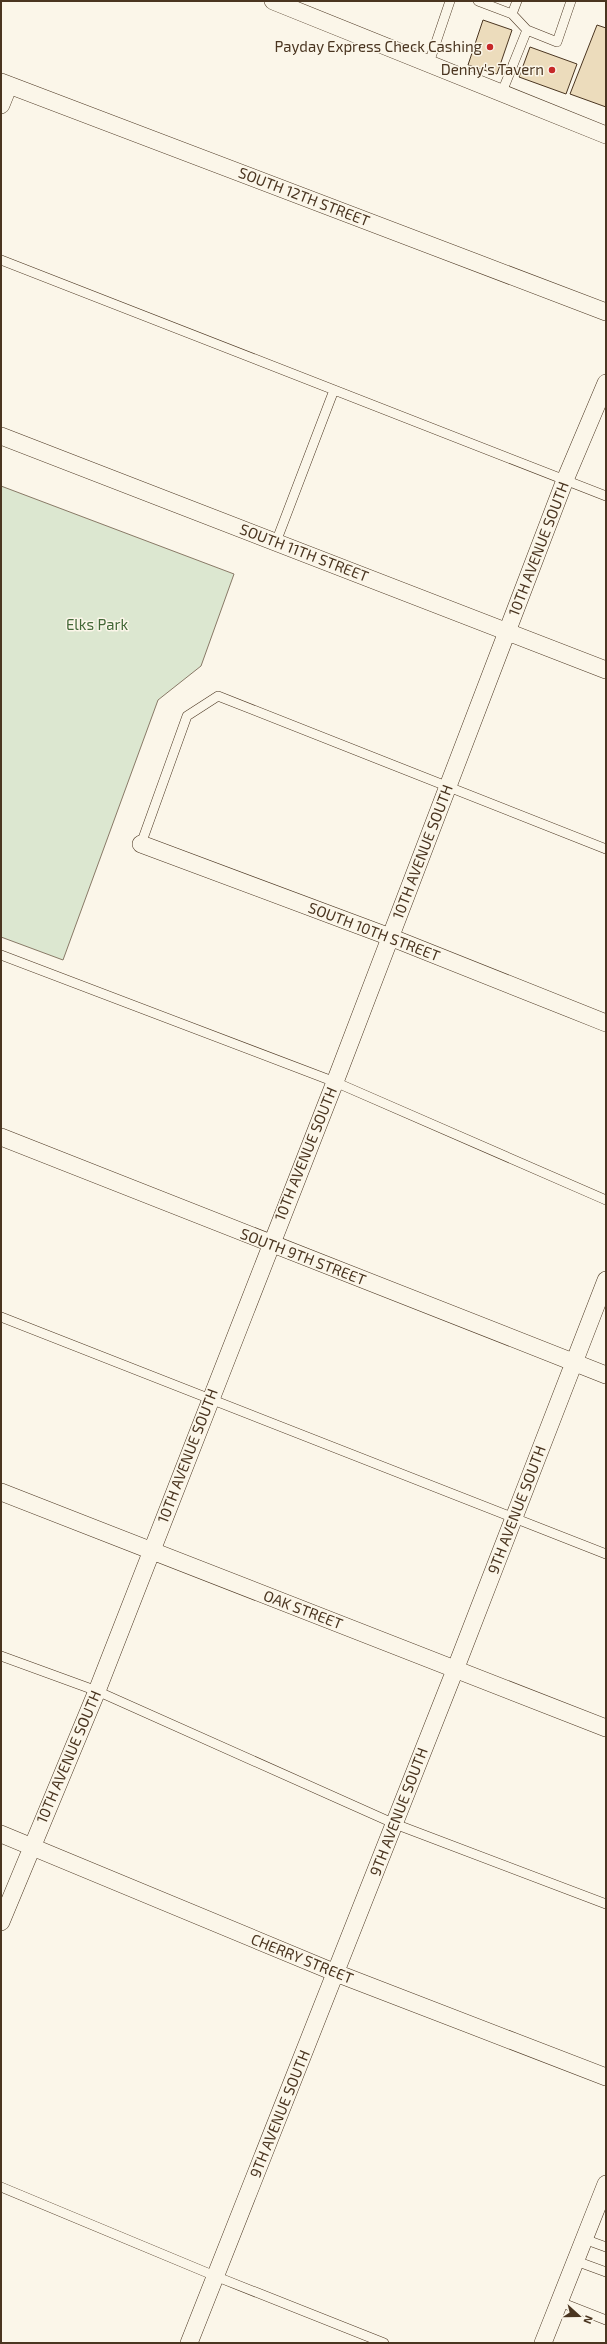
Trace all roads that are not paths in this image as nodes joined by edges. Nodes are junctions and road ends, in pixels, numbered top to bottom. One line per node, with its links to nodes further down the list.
1 (272, 1): 8 (street)
2 (450, 1): 8 (lane)
3 (478, 1): 6 (lane)
4 (517, 1): 6 (lane)
5 (571, 1): 7 (lane)
6 (512, 14): 7 (lane)
7 (527, 30): 10 (lane)
8 (429, 63): 10 (street)
9 (5, 83): 11 (street); 14 (street, SOUTH 12TH STREET)
10 (502, 92): 12 (street)
11 (1, 105)
12 (606, 135)
13 (1, 260): 16 (lane)
14 (606, 312)
15 (606, 383): 18 (street, 10TH AVENUE SOUTH)
16 (334, 390): 18 (lane); 20 (lane)
17 (1, 436): 20 (street, SOUTH 11TH STREET)
18 (566, 480): 19 (lane); 21 (street, 10TH AVENUE SOUTH)
19 (606, 496)
20 (276, 542): 21 (street, SOUTH 11TH STREET)
21 (507, 631): 22 (street, SOUTH 11TH STREET); 23 (street, 10TH AVENUE SOUTH)
22 (606, 670)
23 (448, 788): 24 (lane); 25 (lane); 26 (street, 10TH AVENUE SOUTH)
24 (141, 844): 26 (street, SOUTH 10TH STREET)
25 (606, 849)
26 (390, 937): 28 (street, SOUTH 10TH STREET); 29 (street, 10TH AVENUE SOUTH)
27 (1, 955): 29 (lane)
28 (606, 1023)
29 (335, 1082): 31 (lane); 32 (street, 10TH AVENUE SOUTH)
30 (1, 1137): 32 (street, SOUTH 9TH STREET)
31 (606, 1200)
32 (270, 1244): 35 (street, SOUTH 9TH STREET); 37 (street, 10TH AVENUE SOUTH)
33 (606, 1280): 35 (street, 9TH AVENUE SOUTH)
34 (1, 1317): 37 (lane)
35 (573, 1363): 36 (street, SOUTH 9TH STREET); 39 (street, 9TH AVENUE SOUTH)
36 (606, 1375)
37 (210, 1398): 39 (lane); 40 (street, 10TH AVENUE SOUTH)
38 (1, 1492): 40 (street, OAK STREET)
39 (514, 1517): 41 (lane); 43 (street, 9TH AVENUE SOUTH)
40 (152, 1551): 43 (street, OAK STREET); 44 (street, 10TH AVENUE SOUTH)
41 (606, 1554)
42 (1, 1656): 44 (lane)
43 (455, 1670): 45 (street, OAK STREET); 46 (street, 9TH AVENUE SOUTH)
44 (97, 1691): 46 (lane); 48 (street, 10TH AVENUE SOUTH)
45 (606, 1728)
46 (395, 1824): 49 (lane); 51 (street, 9TH AVENUE SOUTH)
47 (1, 1834): 48 (street, CHERRY STREET)
48 (32, 1846): 50 (street, 10TH AVENUE SOUTH); 51 (street, CHERRY STREET)
49 (606, 1904)
50 (1, 1922)
51 (336, 1973): 52 (street, CHERRY STREET); 59 (street, 9TH AVENUE SOUTH)
52 (606, 2077)
53 (606, 2184): 55 (street)
54 (1, 2187): 59 (lane)
55 (584, 2239): 56 (lane); 57 (street)
56 (606, 2247)
57 (576, 2261): 58 (lane); 60 (street)
58 (606, 2272)
59 (216, 2276): 62 (street, 9TH AVENUE SOUTH); 63 (lane)
60 (560, 2302): 61 (lane); 64 (street)
61 (606, 2320)
62 (189, 2343)
63 (384, 2343)
64 (544, 2343)

